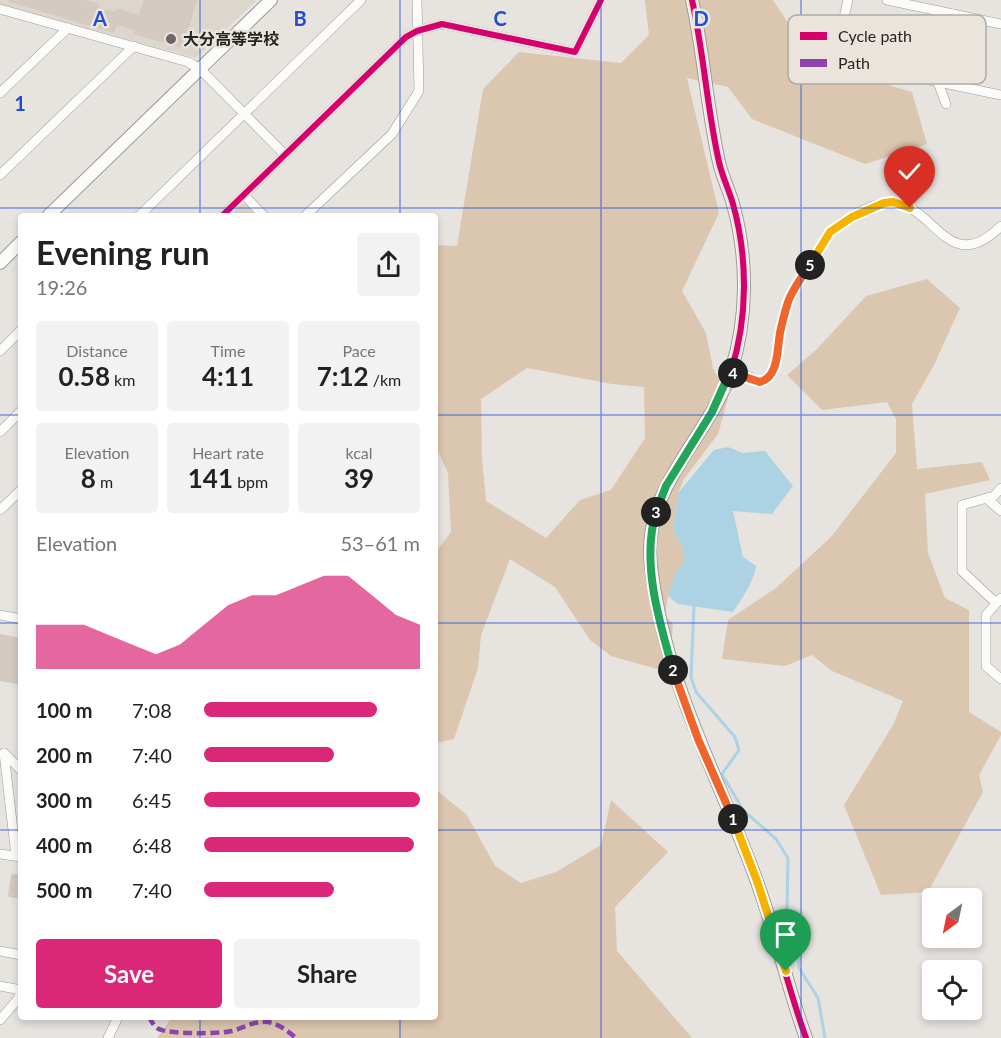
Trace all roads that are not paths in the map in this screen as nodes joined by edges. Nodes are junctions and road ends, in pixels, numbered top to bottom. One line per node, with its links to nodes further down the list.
1 (271, 0): 17 (street)
2 (361, 0): 23 (street)
3 (417, 0): 15 (street)
4 (601, 0): 15 (street)
5 (692, 0): 37 (street)
6 (848, 0): 10 (street)
7 (887, 0): 9 (street)
8 (2, 11): 14 (street)
9 (953, 14): 11 (street)
10 (844, 15)
11 (958, 15)
12 (986, 21): 13 (street)
13 (1001, 24)
14 (68, 28): 16 (street); 20 (street)
15 (417, 31): 24 (street); 31 (street)
16 (134, 46): 17 (street); 25 (street)
17 (200, 69): 23 (street); 27 (street)
18 (939, 84): 22 (street)
19 (948, 84): 21 (street)
20 (0, 93)
21 (1001, 95)
22 (946, 104)
23 (245, 113): 24 (street); 28 (street)
24 (285, 156): 26 (street)
25 (0, 175)
26 (244, 195): 29 (street); 30 (street)
27 (51, 213)
28 (142, 213)
29 (225, 213)
30 (261, 213)
31 (308, 213)
32 (1001, 226): 37 (street)
33 (18, 245): 34 (street)
34 (0, 263)
35 (18, 333): 36 (street)
36 (0, 351)
37 (730, 372): 62 (street)
38 (18, 414): 39 (street)
39 (0, 432)
40 (1001, 488): 42 (street)
41 (18, 493): 43 (street)
42 (986, 498): 44 (street); 45 (street)
43 (0, 510)
44 (1001, 511)
45 (999, 600): 48 (street)
46 (0, 615): 47 (street)
47 (18, 618)
48 (1001, 679)
49 (2, 751): 50 (street); 51 (street)
50 (18, 767)
51 (18, 851)
52 (0, 854): 53 (street)
53 (18, 857)
54 (0, 951): 55 (street)
55 (18, 954)
56 (0, 986): 57 (street)
57 (18, 989)
58 (18, 999): 59 (street)
59 (0, 1020)
60 (117, 1020): 61 (street)
61 (108, 1038)
62 (806, 1038)

